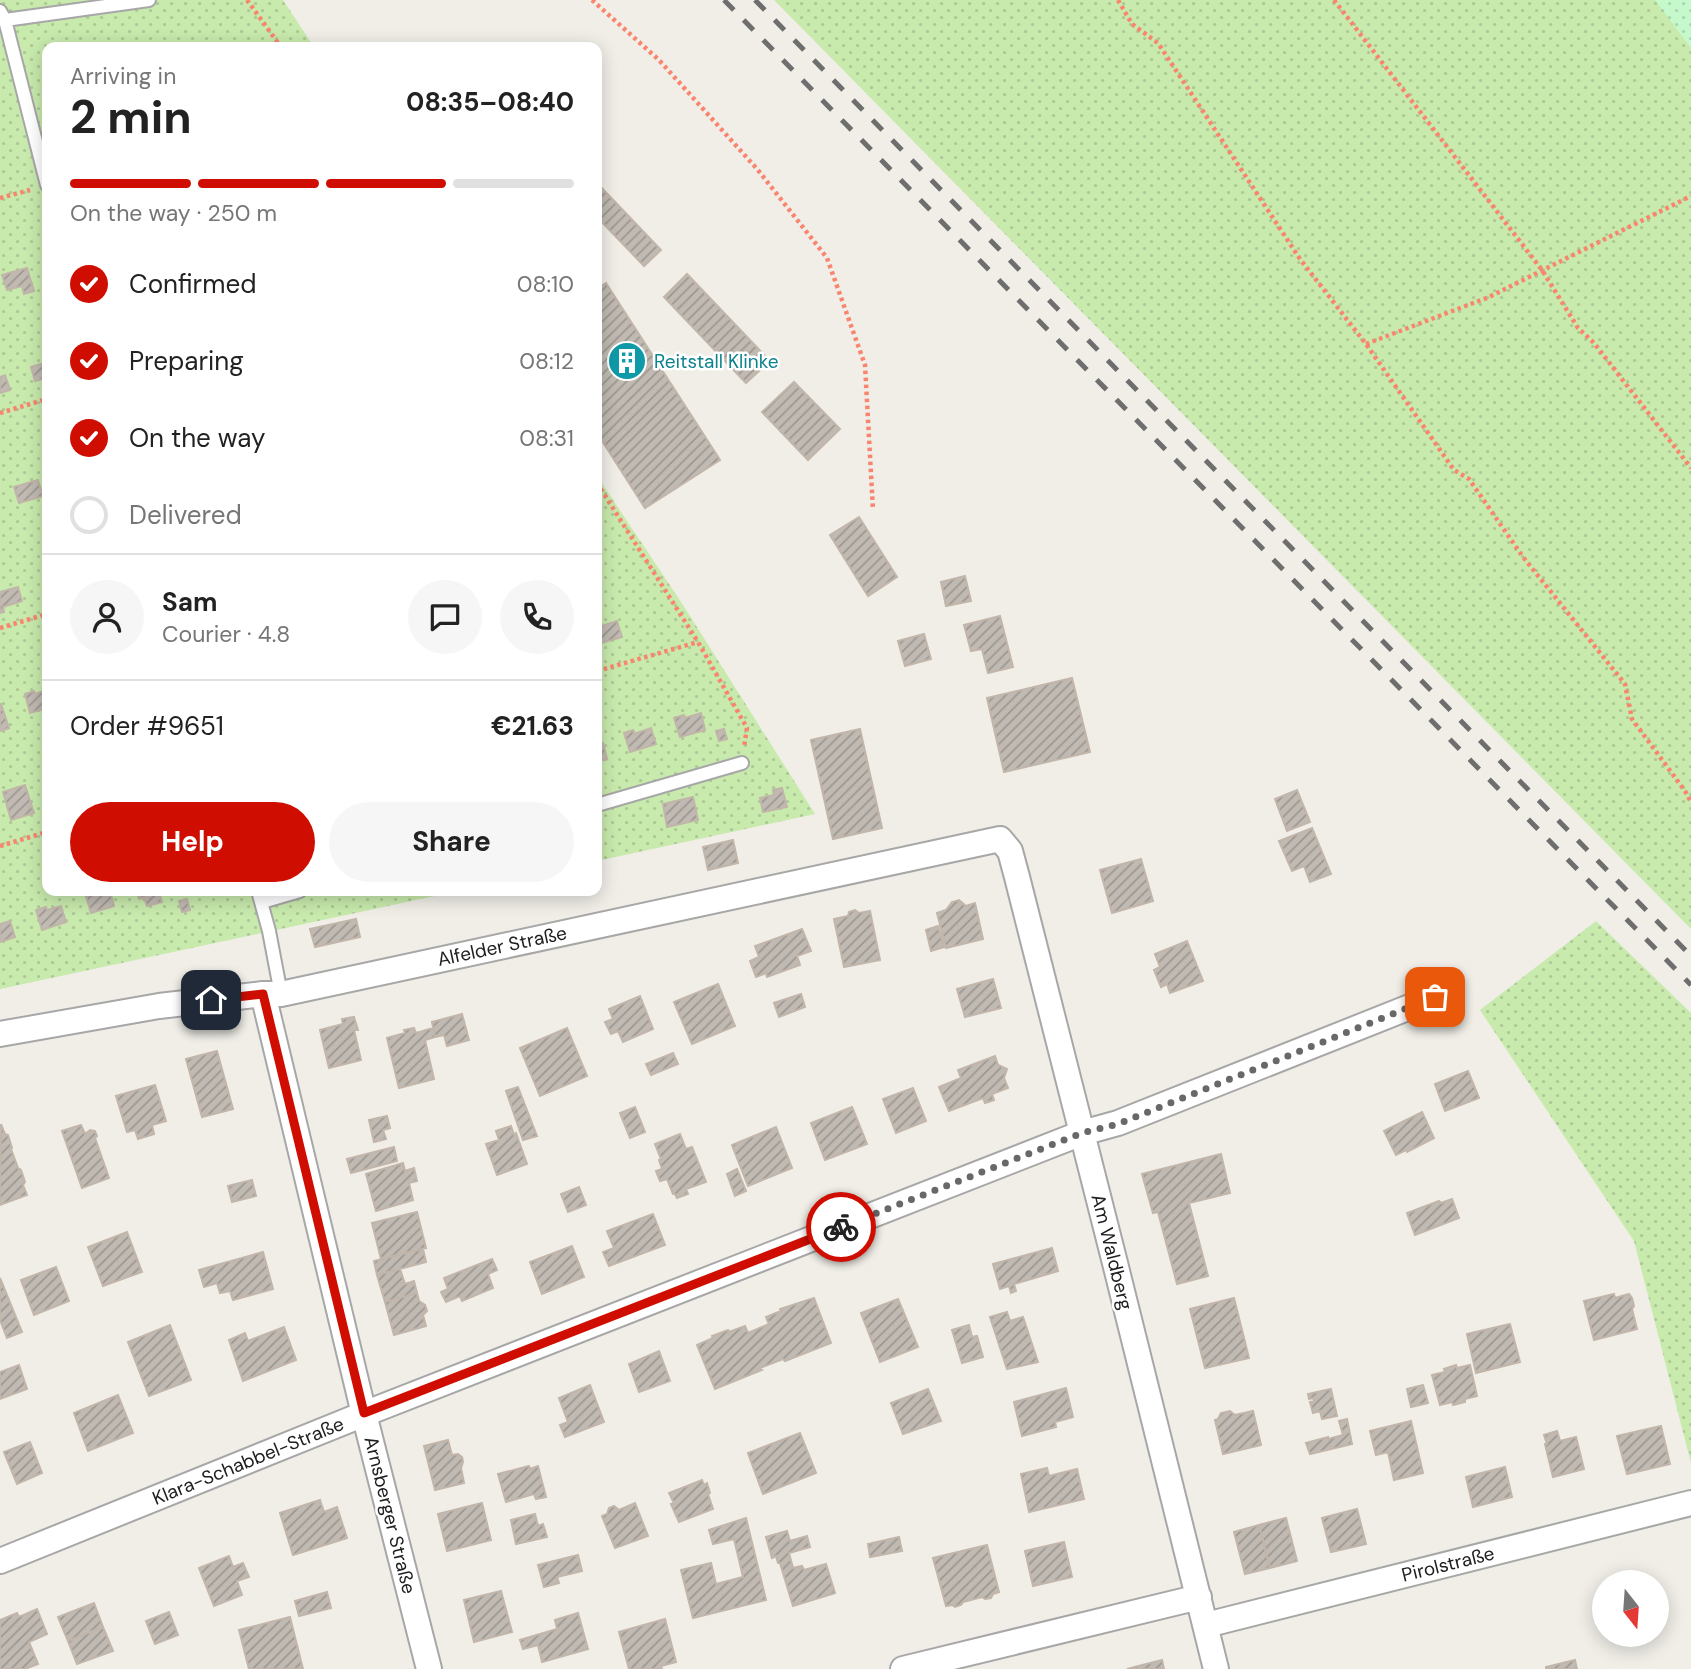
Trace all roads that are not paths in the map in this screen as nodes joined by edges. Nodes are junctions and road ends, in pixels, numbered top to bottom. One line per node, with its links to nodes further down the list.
1 (149, 0): 2 (lane)
2 (3, 16): 3 (lane)
3 (41, 186)
4 (742, 763): 5 (lane)
5 (602, 804)
6 (1000, 839): 8 (street, Alfelder Straße); 11 (street, Am Waldberg)
7 (260, 896): 8 (lane)
8 (272, 994): 10 (street, Alfelder Straße); 12 (street, Arnsberger Straße)
9 (1435, 997): 11 (street, Klara-Schabbel-Straße)
10 (0, 1034)
11 (1082, 1133): 12 (street, Klara-Schabbel-Straße); 15 (street, Am Waldberg)
12 (364, 1413): 14 (street, Klara-Schabbel-Straße); 17 (street, Arnsberger Straße)
13 (1691, 1503): 16 (street, Pirolstraße)
14 (0, 1561)
15 (1199, 1597): 16 (street, Am Waldberg); 18 (street)
16 (1206, 1625): 19 (street, Am Waldberg)
17 (429, 1669)
18 (903, 1669)
19 (1216, 1669)

